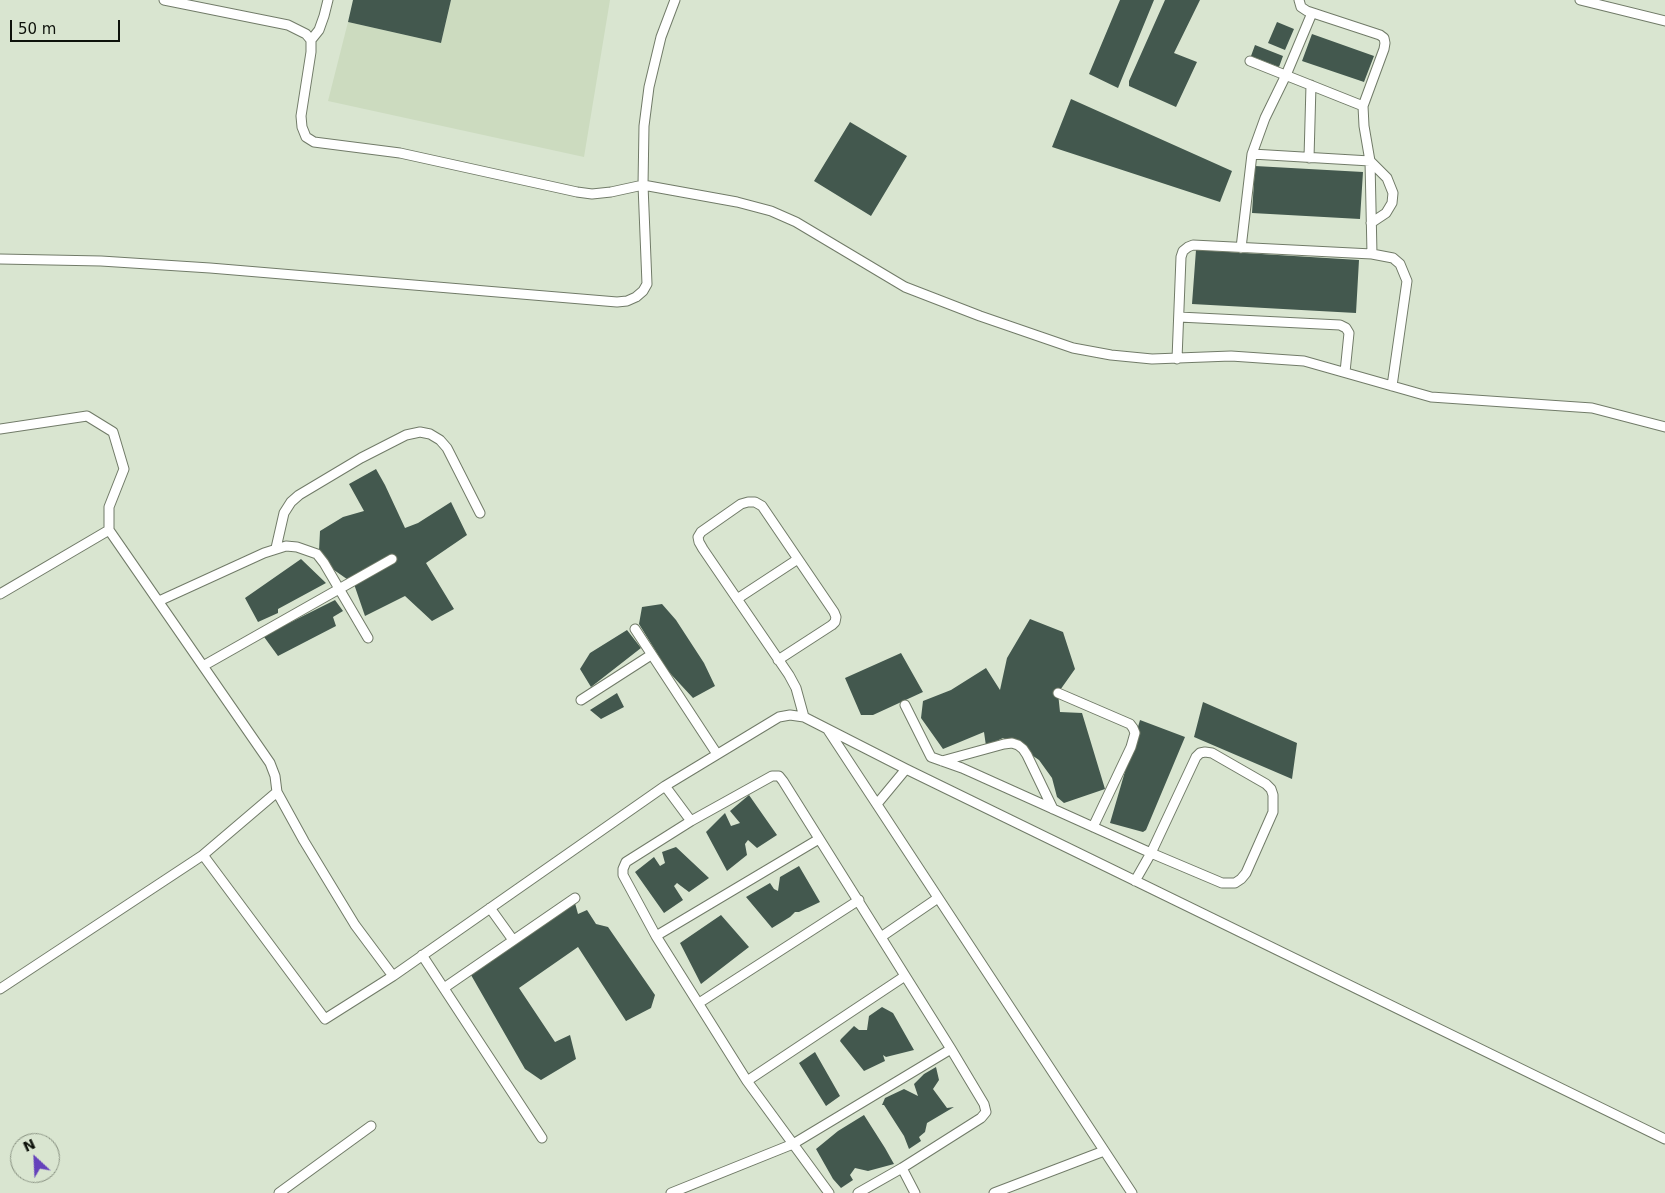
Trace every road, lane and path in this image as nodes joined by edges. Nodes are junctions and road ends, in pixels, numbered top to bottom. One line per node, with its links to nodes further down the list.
1 (164, 0): 8 (lane)
2 (328, 0): 8 (lane)
3 (675, 0): 16 (lane)
4 (1299, 0): 6 (lane)
5 (1580, 0): 7 (lane)
6 (1312, 13): 10 (lane); 12 (lane)
7 (1665, 21)
8 (312, 40): 16 (lane)
9 (1250, 61): 10 (lane)
10 (1286, 75): 11 (lane); 13 (lane)
11 (1311, 85): 12 (lane); 14 (lane)
12 (1363, 106): 15 (lane)
13 (1252, 154): 14 (lane); 18 (lane)
14 (1309, 158): 15 (lane)
15 (1370, 161): 17 (lane); 17 (lane)
16 (643, 185): 20 (lane); 22 (lane)
17 (1371, 222): 19 (lane)
18 (1241, 248): 19 (lane); 21 (lane)
19 (1372, 254): 24 (lane)
20 (0, 259)
21 (1179, 317): 22 (lane); 23 (lane)
22 (1177, 358): 23 (lane)
23 (1345, 372): 24 (lane)
24 (1392, 386): 25 (lane)
25 (1665, 428)
26 (0, 429): 28 (lane)
27 (480, 513): 29 (lane)
28 (110, 530): 33 (lane); 35 (lane)
29 (276, 548): 32 (lane); 35 (lane)
30 (392, 559): 32 (lane)
31 (798, 559): 34 (lane); 34 (lane); 39 (lane)
32 (339, 588): 37 (lane); 40 (lane)
33 (0, 594)
34 (737, 599): 39 (lane)
35 (159, 601): 40 (lane)
36 (635, 629): 38 (lane)
37 (368, 638)
38 (652, 655): 42 (lane); 46 (lane)
39 (778, 660): 44 (lane)
40 (203, 666): 50 (lane)
41 (1058, 693): 54 (lane)
42 (582, 700)
43 (905, 705): 47 (lane)
44 (804, 717): 45 (lane); 46 (lane)
45 (828, 730): 48 (lane); 51 (lane)
46 (717, 754): 49 (lane)
47 (942, 761): 52 (lane); 52 (lane)
48 (906, 770): 51 (lane); 58 (lane)
49 (665, 786): 53 (lane); 62 (lane)
50 (277, 792): 57 (lane); 67 (lane)
51 (877, 804): 60 (lane)
52 (1053, 809): 54 (lane)
53 (691, 821): 55 (lane); 63 (lane)
54 (1093, 827): 56 (lane)
55 (820, 839): 61 (lane); 63 (lane)
56 (1151, 853): 56 (lane); 58 (lane)
57 (203, 855): 67 (lane); 70 (lane)
58 (1135, 881): 76 (lane)
59 (575, 898): 65 (lane)
60 (938, 898): 64 (lane); 78 (lane)
61 (859, 900): 64 (lane); 71 (lane)
62 (490, 908): 65 (lane); 66 (lane)
63 (656, 936): 71 (lane)
64 (881, 937): 68 (lane)
65 (513, 940): 69 (lane)
66 (422, 955): 67 (lane); 69 (lane)
67 (393, 976)
68 (905, 976): 72 (lane); 73 (lane)
69 (444, 988): 75 (lane)
70 (0, 989)
71 (699, 1004): 73 (lane)
72 (950, 1049): 77 (lane); 79 (lane)
73 (747, 1081): 77 (lane)
74 (371, 1126): 80 (lane)
75 (542, 1138)
76 (1665, 1139)
77 (793, 1144): 81 (lane); 82 (lane)
78 (1104, 1151): 85 (lane); 86 (lane)
79 (902, 1168): 83 (lane); 84 (lane)
80 (279, 1193)
81 (674, 1193)
82 (829, 1193)
83 (858, 1193)
84 (916, 1193)
85 (994, 1193)
86 (1132, 1193)

